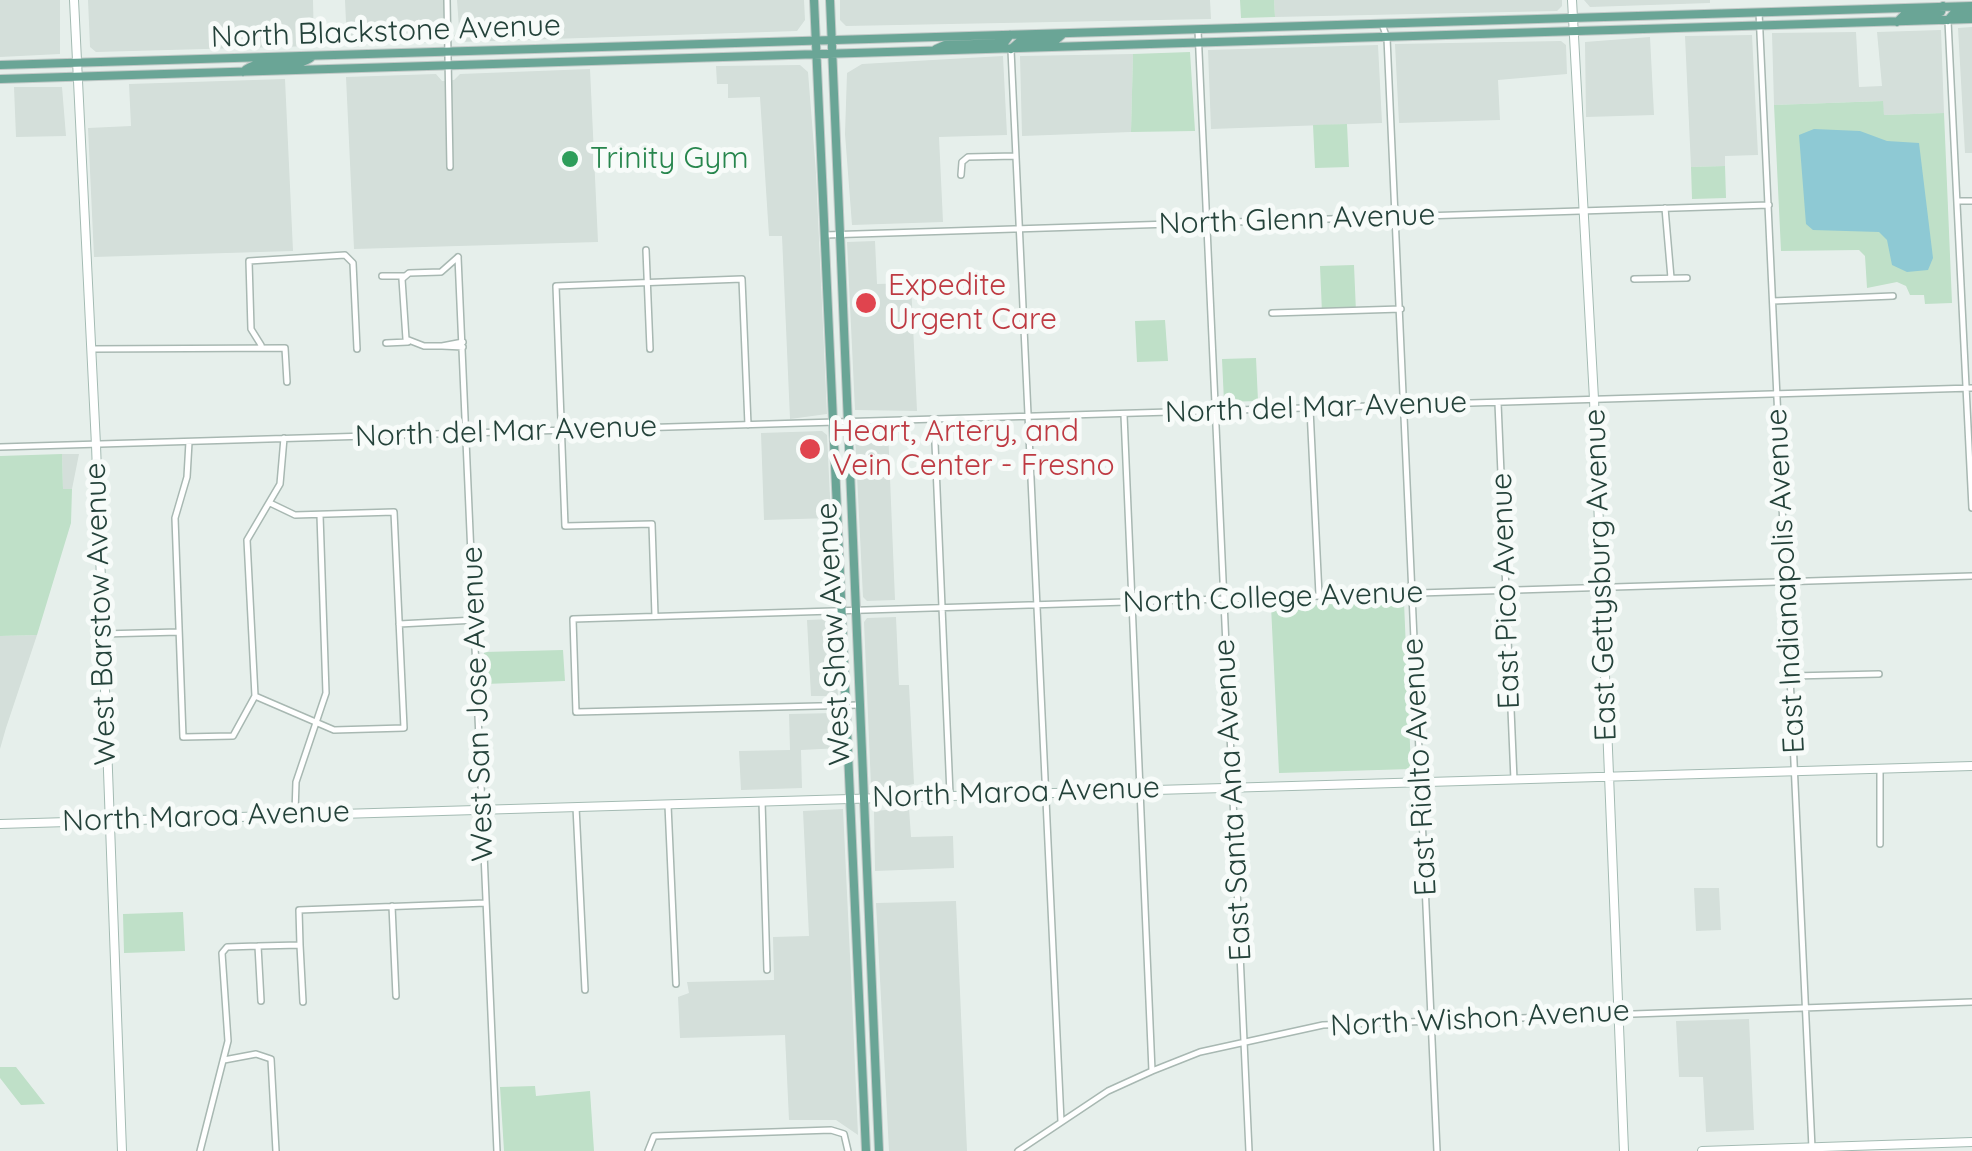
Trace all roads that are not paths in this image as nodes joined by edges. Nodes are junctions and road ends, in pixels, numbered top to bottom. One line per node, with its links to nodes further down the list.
1 (74, 0): 29 (street, West Barstow Avenue)
2 (447, 0): 24 (street)
3 (814, 0): 19 (main road, West Shaw Avenue)
4 (830, 0): 20 (main road, West Shaw Avenue)
5 (1572, 0): 9 (street, East Gettysburg Avenue)
6 (1944, 6): 7 (main road, North Blackstone Avenue); 8 (main road, North Blackstone Avenue); 12 (main road)
7 (1972, 9): 10 (main road)
8 (1759, 12): 9 (main road, North Blackstone Avenue); 14 (street, East Indianapolis Avenue)
9 (1572, 18): 13 (main road, North Blackstone Avenue); 16 (street, East Gettysburg Avenue)
10 (1948, 20): 11 (main road, North Blackstone Avenue); 12 (main road, North Blackstone Avenue); 39 (street)
11 (1972, 20)
12 (1896, 22): 14 (main road, North Blackstone Avenue)
13 (1382, 24): 15 (main road, North Blackstone Avenue); 21 (street, East Rialto Avenue)
14 (1760, 26): 16 (main road, North Blackstone Avenue); 40 (street, East Indianapolis Avenue)
15 (1198, 30): 17 (main road, North Blackstone Avenue); 22 (street, East Santa Ana Avenue)
16 (1573, 32): 21 (main road, North Blackstone Avenue); 42 (street, East Gettysburg Avenue)
17 (1063, 34): 18 (main road, North Blackstone Avenue); 23 (main road)
18 (1010, 35): 20 (main road, North Blackstone Avenue); 25 (main road)
19 (815, 38): 20 (main road, North Blackstone Avenue); 24 (main road, North Blackstone Avenue); 27 (main road, West Shaw Avenue)
20 (831, 38): 26 (main road, West Shaw Avenue)
21 (1387, 38): 22 (main road, North Blackstone Avenue); 43 (street, East Rialto Avenue)
22 (1198, 43): 23 (main road, North Blackstone Avenue); 44 (street, East Santa Ana Avenue)
23 (1011, 49): 25 (main road, North Blackstone Avenue); 35 (street)
24 (447, 52): 28 (main road, North Blackstone Avenue); 31 (street)
25 (932, 52): 26 (main road, North Blackstone Avenue)
26 (832, 54): 27 (main road, North Blackstone Avenue); 47 (main road, West Shaw Avenue)
27 (816, 55): 31 (main road, North Blackstone Avenue); 46 (main road, West Shaw Avenue)
28 (313, 56): 29 (main road, North Blackstone Avenue); 32 (main road)
29 (77, 63): 30 (main road, North Blackstone Avenue); 33 (street, West Barstow Avenue)
30 (0, 66)
31 (448, 66): 32 (main road, North Blackstone Avenue); 36 (street)
32 (242, 72): 33 (main road, North Blackstone Avenue)
33 (78, 77): 34 (main road, North Blackstone Avenue); 63 (street, West Barstow Avenue)
34 (0, 79)
35 (1016, 156): 37 (street); 45 (street)
36 (450, 167)
37 (961, 176)
38 (1972, 200): 39 (street)
39 (1957, 201): 67 (street)
40 (1768, 205): 41 (street, North Glenn Avenue); 56 (street, East Indianapolis Avenue)
41 (1665, 208): 42 (street, North Glenn Avenue); 51 (street)
42 (1583, 211): 43 (street, North Glenn Avenue); 69 (street, East Gettysburg Avenue)
43 (1397, 216): 44 (street, North Glenn Avenue); 57 (street, East Rialto Avenue)
44 (1206, 224): 45 (street, North Glenn Avenue); 73 (street, East Santa Ana Avenue)
45 (1019, 229): 47 (street, North Glenn Avenue); 75 (street)
46 (826, 235): 47 (street, North Glenn Avenue); 77 (main road, West Shaw Avenue)
47 (839, 235): 78 (main road, West Shaw Avenue)
48 (646, 250): 54 (street)
49 (382, 276): 50 (street)
50 (404, 276): 59 (street); 62 (street, West San Jose Avenue)
51 (1671, 278): 52 (street); 53 (street)
52 (1687, 278)
53 (1634, 280)
54 (647, 282): 65 (street); 79 (street); 80 (street)
55 (1893, 296): 56 (street)
56 (1773, 300): 68 (street, East Indianapolis Avenue)
57 (1401, 308): 58 (street); 71 (street, East Rialto Avenue)
58 (1272, 313)
59 (408, 342): 60 (street); 62 (street)
60 (386, 343)
61 (261, 345): 63 (street); 64 (street); 66 (street)
62 (463, 345): 81 (street, West San Jose Avenue)
63 (91, 349): 84 (street, West Barstow Avenue)
64 (357, 349)
65 (650, 350)
66 (287, 382)
67 (1969, 388): 68 (street, North del Mar Avenue); 87 (street)
68 (1778, 392): 69 (street, North del Mar Avenue); 90 (street, East Indianapolis Avenue)
69 (1594, 400): 70 (street, North del Mar Avenue); 91 (street, East Gettysburg Avenue)
70 (1498, 402): 71 (street, North del Mar Avenue); 92 (street, East Pico Avenue)
71 (1403, 405): 72 (street, North del Mar Avenue); 93 (street, East Rialto Avenue)
72 (1310, 410): 73 (street, North del Mar Avenue); 94 (street)
73 (1216, 412): 74 (street, North del Mar Avenue); 95 (street, East Santa Ana Avenue)
74 (1124, 414): 75 (street, North del Mar Avenue); 96 (street)
75 (1028, 416): 76 (street, North del Mar Avenue); 97 (street)
76 (934, 420): 78 (street, North del Mar Avenue); 98 (street)
77 (834, 423): 78 (street, North del Mar Avenue); 79 (street, North del Mar Avenue); 100 (main road, West Shaw Avenue)
78 (847, 423): 99 (main road, West Shaw Avenue)
79 (748, 424): 80 (street, North del Mar Avenue)
80 (560, 430): 81 (street, North del Mar Avenue); 101 (street)
81 (467, 432): 82 (street, North del Mar Avenue); 102 (street, West San Jose Avenue)
82 (284, 438): 83 (street, North del Mar Avenue); 86 (street)
83 (189, 442): 84 (street, North del Mar Avenue); 104 (street)
84 (96, 445): 85 (street, North del Mar Avenue); 105 (street, West Barstow Avenue)
85 (0, 448)
86 (270, 503): 88 (street); 108 (street)
87 (1972, 508)
88 (320, 515): 103 (street); 111 (street)
89 (1972, 576): 90 (street, North College Avenue)
90 (1787, 582): 91 (street, North College Avenue); 107 (street, East Indianapolis Avenue)
91 (1600, 590): 92 (street, North College Avenue); 115 (street, East Gettysburg Avenue)
92 (1505, 592): 93 (street, North College Avenue); 116 (street, East Pico Avenue)
93 (1412, 594): 94 (street, North College Avenue); 117 (street, East Rialto Avenue)
94 (1319, 595): 95 (street, North College Avenue)
95 (1224, 598): 96 (street, North College Avenue); 118 (street, East Santa Ana Avenue)
96 (1132, 602): 97 (street, North College Avenue); 119 (street)
97 (1036, 605): 98 (street, North College Avenue); 121 (street)
98 (942, 608): 99 (street, North College Avenue); 120 (street)
99 (855, 611): 100 (street, North College Avenue); 109 (main road, West Shaw Avenue)
100 (842, 612): 101 (street, North College Avenue); 110 (main road, West Shaw Avenue)
101 (655, 616): 110 (street, North College Avenue)
102 (476, 620): 103 (street); 127 (street, West San Jose Avenue)
103 (398, 624): 111 (street)
104 (179, 632): 105 (street); 108 (street)
105 (102, 634): 129 (street, West Barstow Avenue)
106 (1880, 674): 107 (street)
107 (1792, 676): 114 (street, East Indianapolis Avenue)
108 (255, 696): 111 (street)
109 (860, 704): 110 (street); 123 (main road, West Shaw Avenue)
110 (846, 705): 122 (main road, West Shaw Avenue)
111 (318, 724): 128 (street)
112 (1972, 766): 113 (street, North Maroa Avenue)
113 (1880, 768): 114 (street, North Maroa Avenue); 131 (street)
114 (1795, 771): 115 (street, North Maroa Avenue); 143 (street, East Indianapolis Avenue)
115 (1610, 776): 116 (street, North Maroa Avenue); 144 (street, East Gettysburg Avenue)
116 (1514, 780): 117 (street, North Maroa Avenue)
117 (1420, 782): 118 (street, North Maroa Avenue); 145 (street, East Rialto Avenue)
118 (1232, 787): 119 (street, North Maroa Avenue); 146 (street, East Santa Ana Avenue)
119 (1140, 789): 121 (street, North Maroa Avenue); 148 (street)
120 (950, 794): 121 (street, North Maroa Avenue); 123 (street, North Maroa Avenue)
121 (1043, 794): 149 (street)
122 (850, 798): 123 (street, North Maroa Avenue); 124 (street, North Maroa Avenue); 158 (main road, West Shaw Avenue)
123 (864, 798): 159 (main road, West Shaw Avenue)
124 (762, 801): 125 (street, North Maroa Avenue); 136 (street)
125 (668, 805): 126 (street, North Maroa Avenue); 137 (street)
126 (576, 807): 127 (street, North Maroa Avenue); 138 (street)
127 (482, 809): 128 (street, North Maroa Avenue); 132 (street, West San Jose Avenue)
128 (295, 813): 129 (street, North Maroa Avenue)
129 (108, 822): 130 (street, North Maroa Avenue); 152 (street, West Barstow Avenue)
130 (0, 824)
131 (1880, 844)
132 (486, 903): 133 (street); 155 (street, West San Jose Avenue)
133 (392, 906): 134 (street); 139 (street)
134 (300, 945): 135 (street); 141 (street)
135 (258, 946): 140 (street); 147 (street)
136 (768, 970)
137 (676, 984)
138 (585, 990)
139 (396, 996)
140 (261, 1001)
141 (302, 1002)
142 (1972, 1002): 143 (street, North Wishon Avenue)
143 (1806, 1006): 144 (street, North Wishon Avenue); 151 (street, East Indianapolis Avenue)
144 (1618, 1012): 145 (street, North Wishon Avenue); 163 (street, East Gettysburg Avenue)
145 (1432, 1018): 146 (street, North Wishon Avenue); 162 (street, East Rialto Avenue)
146 (1244, 1040): 148 (street, North Wishon Avenue); 161 (street, East Santa Ana Avenue)
147 (224, 1060): 153 (street); 154 (street)
148 (1152, 1071): 149 (street, North Wishon Avenue)
149 (1062, 1121): 160 (street, North Wishon Avenue)
150 (1972, 1142): 151 (street)
151 (1812, 1149): 164 (street)
152 (122, 1151)
153 (200, 1151)
154 (276, 1151)
155 (498, 1151)
156 (648, 1151): 157 (street)
157 (848, 1151)
158 (866, 1151)
159 (879, 1151)
160 (1018, 1151)
161 (1249, 1151)
162 (1437, 1151)
163 (1624, 1151)
164 (1702, 1151)

